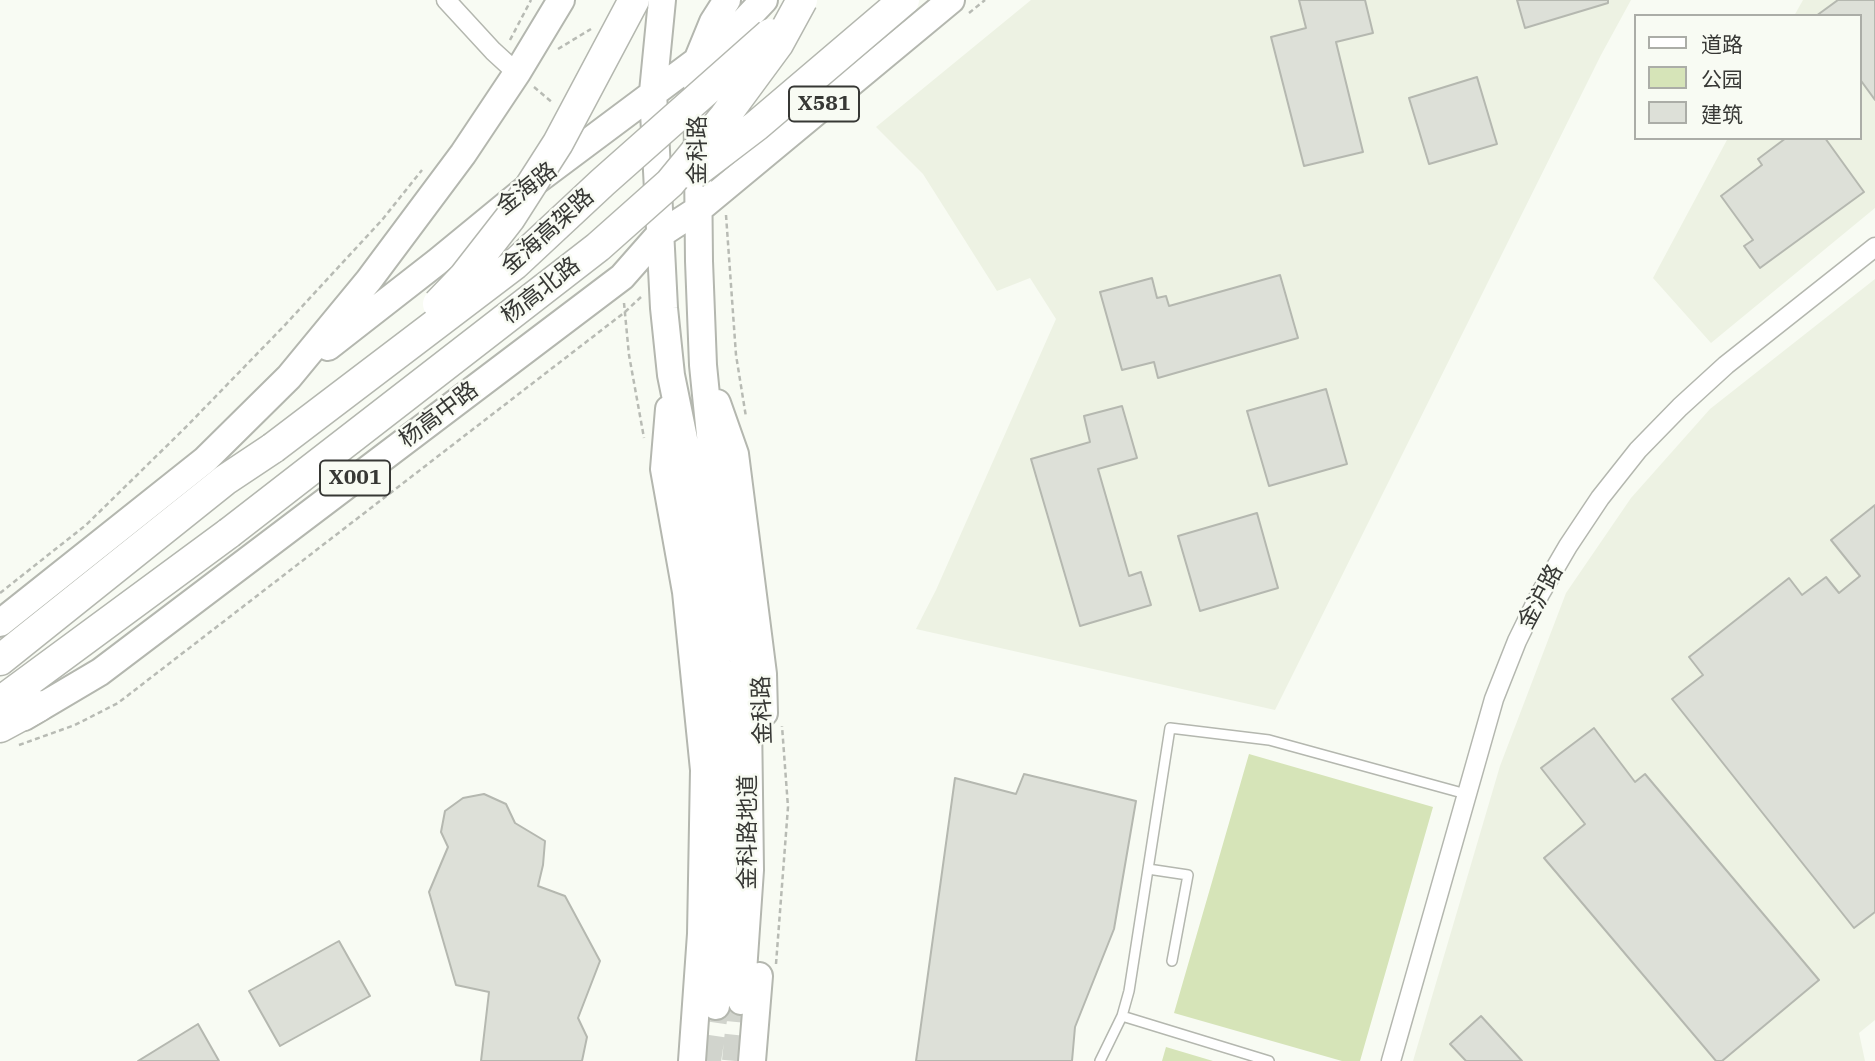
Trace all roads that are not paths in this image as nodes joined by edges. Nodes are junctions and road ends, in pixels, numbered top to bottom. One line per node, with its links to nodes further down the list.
1 (446, 0): 12 (street)
2 (561, 0): 12 (main road)
3 (634, 0): 21 (highway, bridge)
4 (662, 0): 13 (main road)
5 (727, 0): 11 (main road)
6 (764, 0): 11 (main road, 金海路)
7 (802, 0): 16 (highway, 杨高北路 / X001, bridge)
8 (809, 0): 21 (highway, 金海高架路, bridge)
9 (904, 0): 16 (highway, 金海高架路, bridge)
10 (951, 0): 14 (main road, X581)
11 (697, 61): 13 (main road, 金海路); 14 (main road, 金科路)
12 (509, 65): 20 (main road)
13 (653, 92): 15 (main road, 金科路); 20 (main road, 金海路)
14 (699, 209): 15 (main road, 杨高中路 / X001); 18 (main road, 金科路)
15 (659, 235): 19 (main road, 金科路); 27 (main road, 杨高中路 / X001)
16 (598, 247): 26 (highway, 杨高北路 / X001, bridge)
17 (1875, 247): 30 (street, 金沪路)
18 (703, 365): 22 (main road, 金科路); 35 (main road, 金科路)
19 (671, 375): 23 (main road, 金科路); 34 (main road, 金科路)
20 (289, 377): 24 (main road)
21 (273, 448): 25 (highway)
22 (712, 454): 23 (main road, 金科路地道)
23 (690, 468)
24 (0, 623)
25 (0, 660)
26 (0, 702)
27 (39, 706): 28 (highway); 29 (main road, 杨高中路 / X001)
28 (0, 727)
29 (0, 734)
30 (1466, 794): 31 (lane); 38 (street, 金沪路)
31 (1148, 869): 32 (lane); 33 (lane)
32 (1172, 961)
33 (1122, 1016): 36 (lane); 37 (lane)
34 (692, 1061)
35 (751, 1061)
36 (1100, 1061)
37 (1269, 1061)
38 (1391, 1061)

